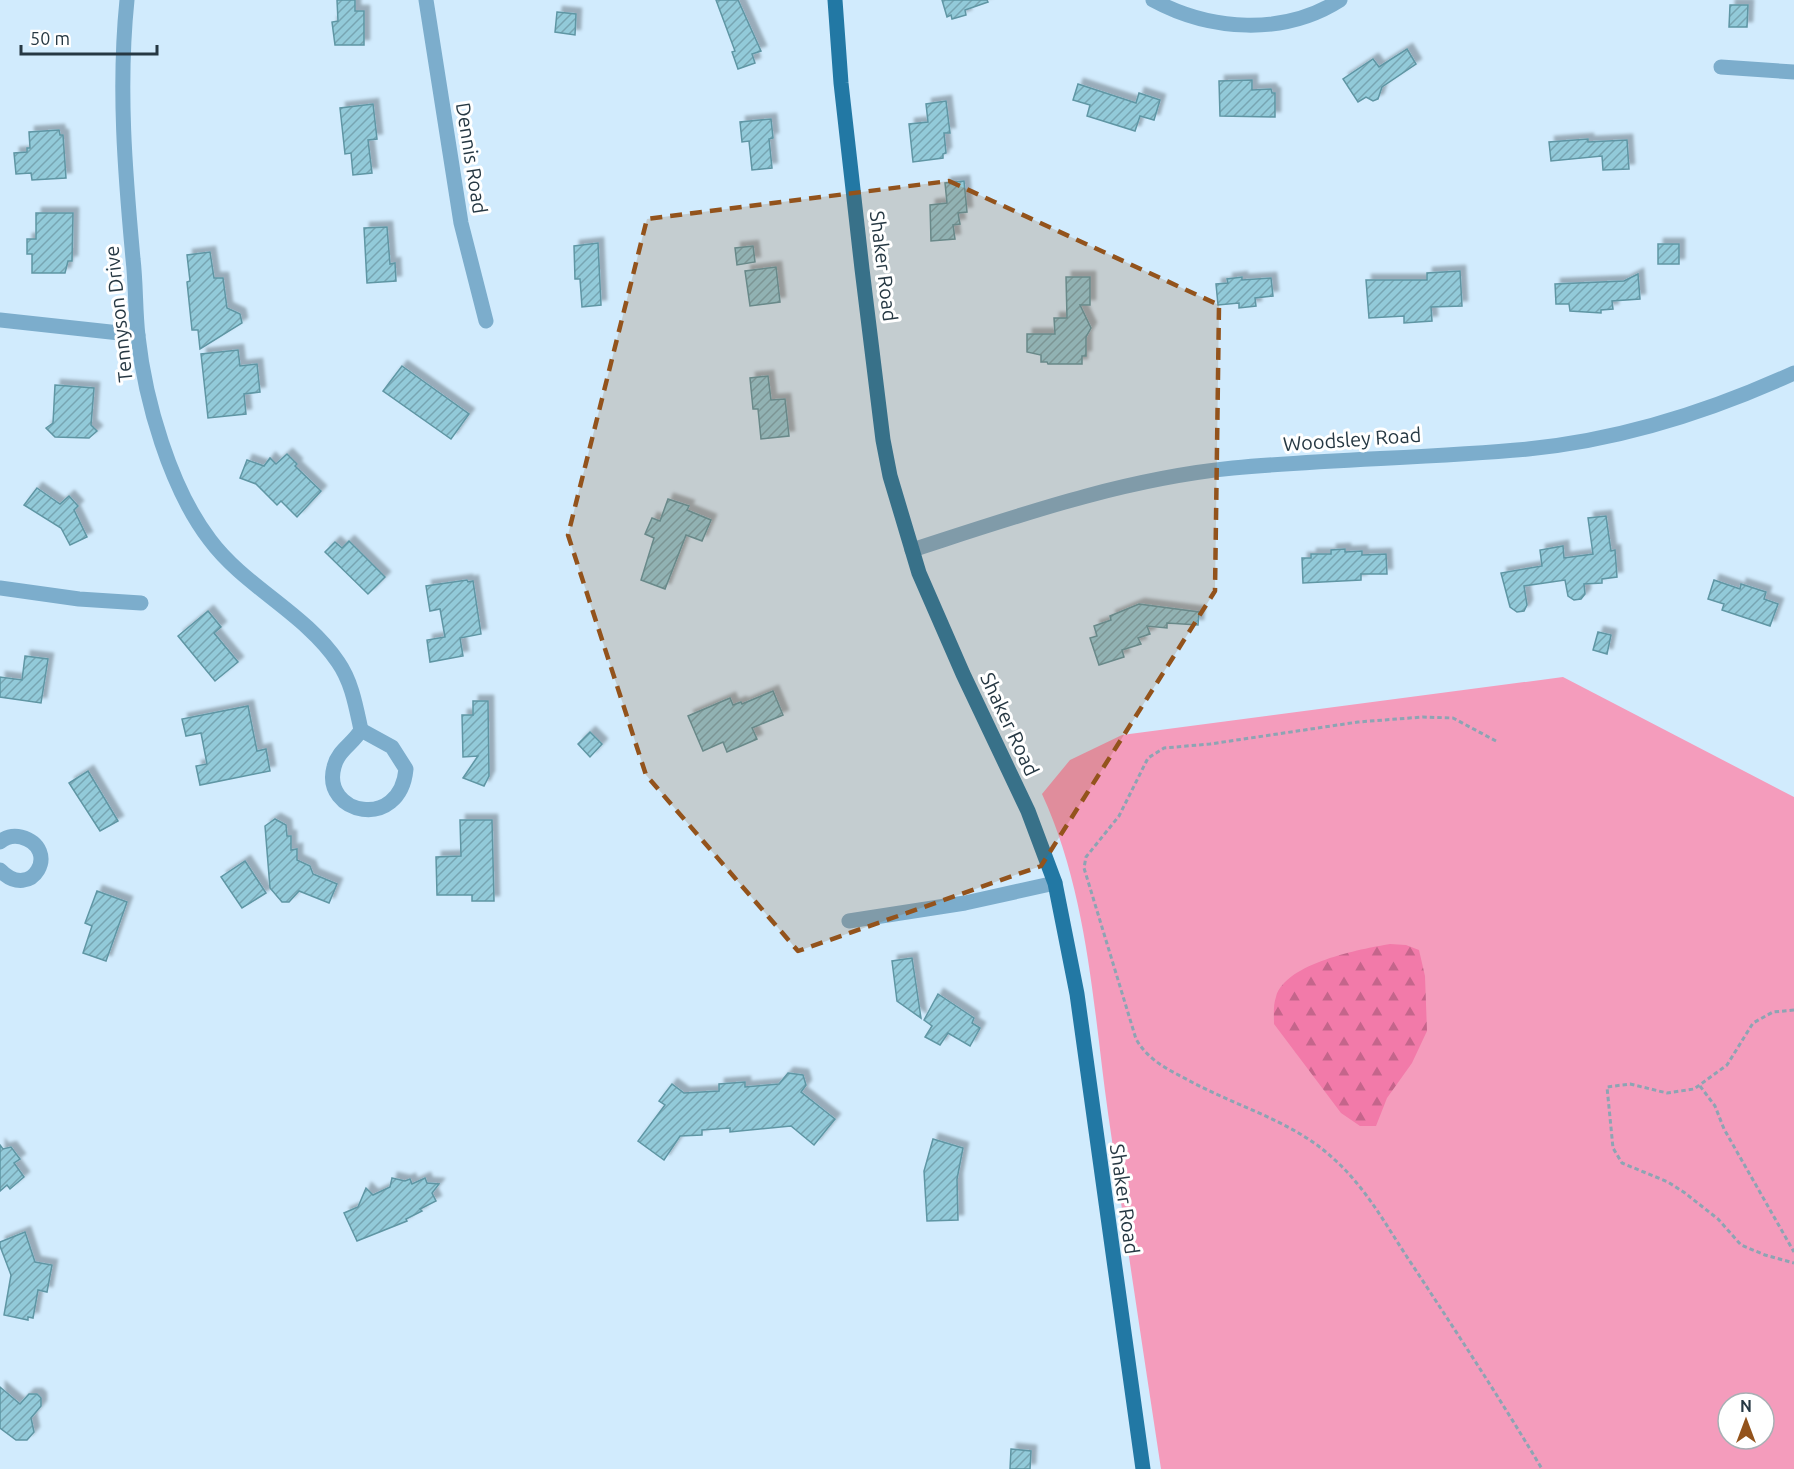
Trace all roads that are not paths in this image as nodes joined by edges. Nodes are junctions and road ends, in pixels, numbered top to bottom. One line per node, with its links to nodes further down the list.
1 (127, 0): 10 (street, Tennyson Drive)
2 (426, 0): 9 (street, Dennis Road)
3 (835, 0): 12 (main road, Shaker Road)
4 (1153, 0): 5 (street)
5 (1340, 0)
6 (1721, 67): 7 (street)
7 (1794, 72)
8 (0, 320): 10 (street)
9 (486, 321)
10 (138, 335): 15 (street, Tennyson Drive)
11 (1794, 373): 12 (street, Woodsley Road)
12 (912, 550): 18 (main road, Shaker Road)
13 (0, 588): 14 (street)
14 (141, 603)
15 (361, 730): 15 (street)
16 (0, 842): 17 (street)
17 (0, 870)
18 (1055, 883): 19 (street); 20 (main road, Shaker Road)
19 (849, 921)
20 (1143, 1469)

